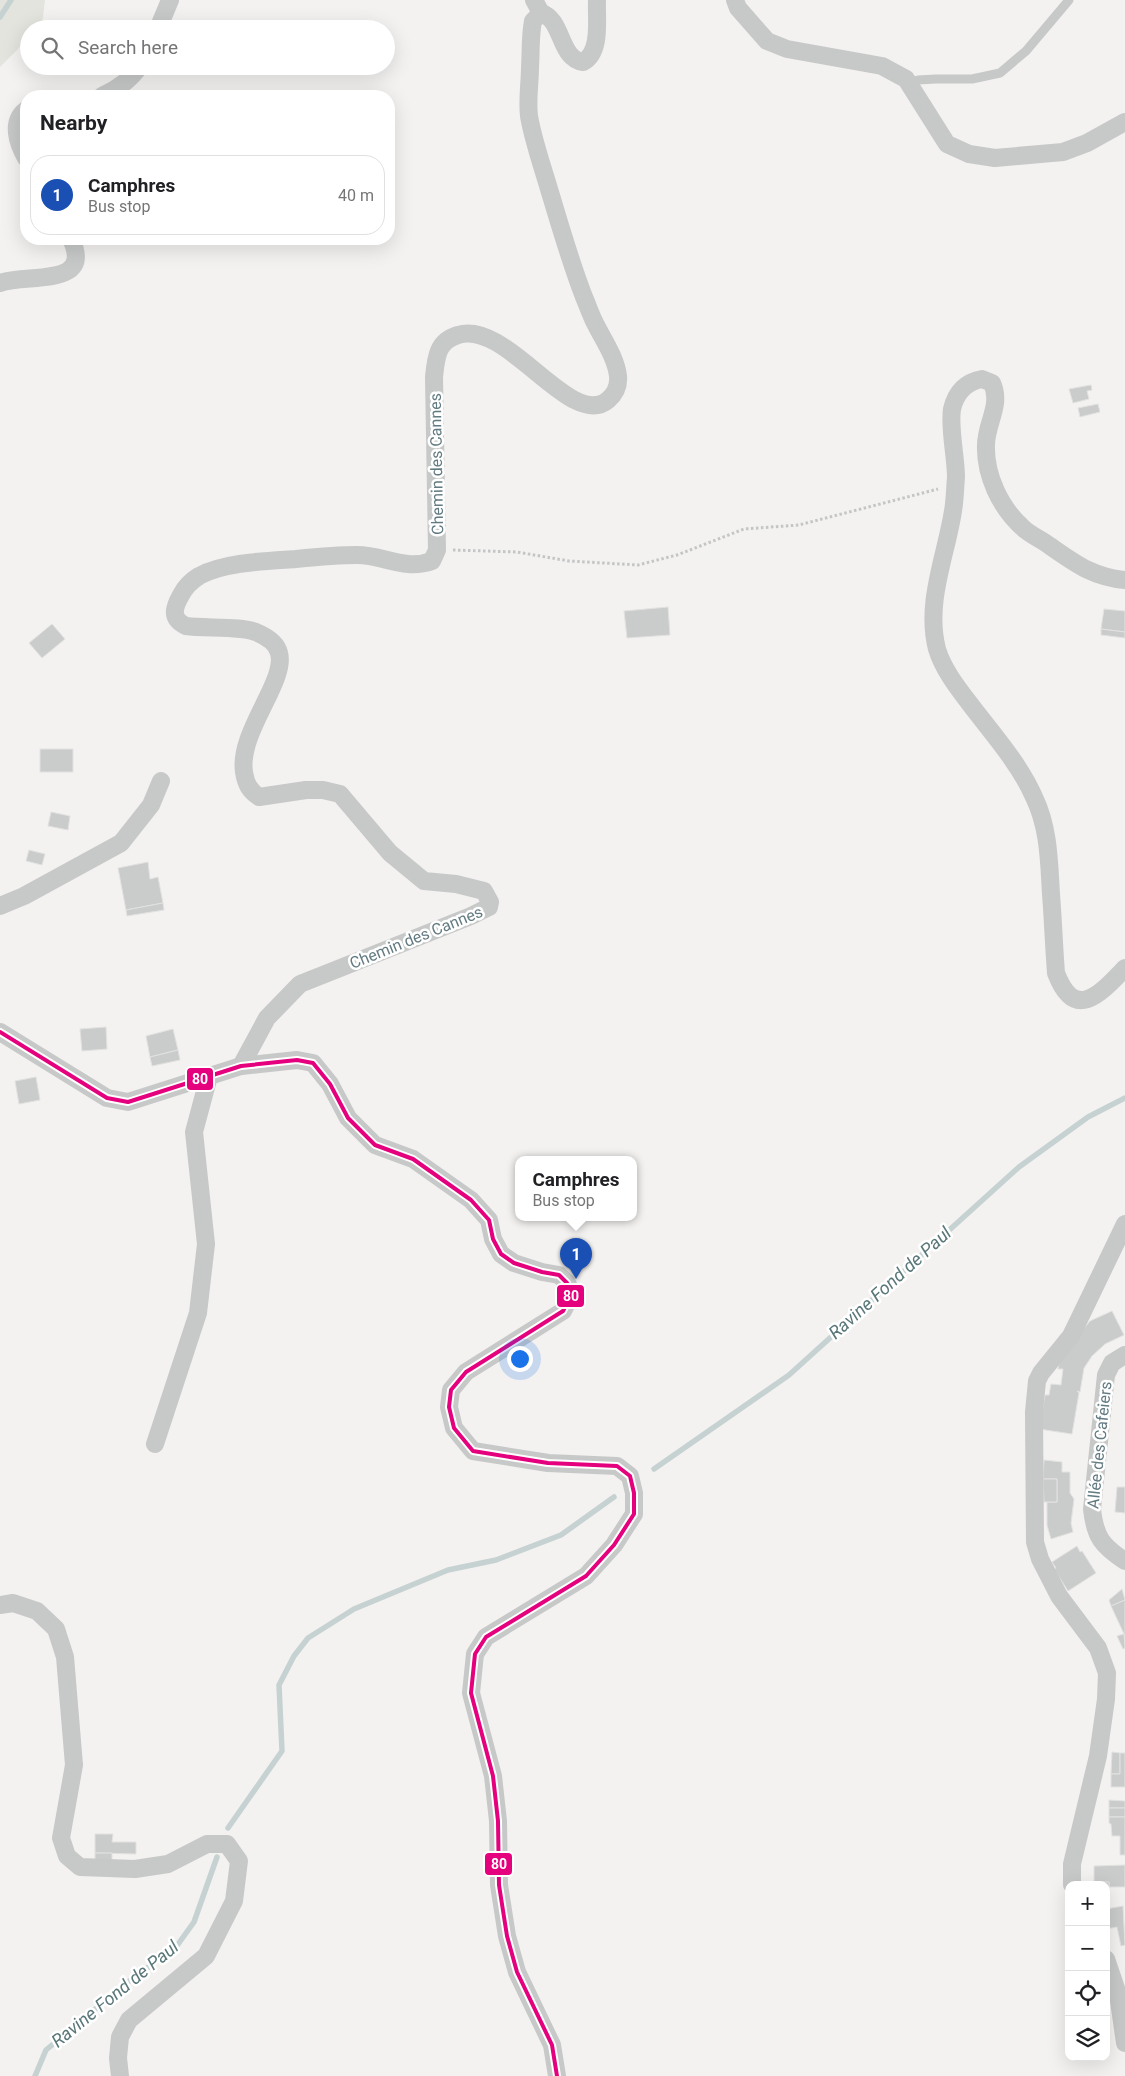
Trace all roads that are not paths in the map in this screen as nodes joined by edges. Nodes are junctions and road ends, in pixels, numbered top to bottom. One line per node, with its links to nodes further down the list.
1 (170, 0): 6 (street)
2 (597, 0): 5 (street, Chemin des Cannes)
3 (735, 0): 8 (street)
4 (1070, 0): 8 (lane)
5 (537, 7): 20 (street, Chemin des Cannes)
6 (162, 20)
7 (133, 75): 9 (street)
8 (909, 83): 11 (street)
9 (116, 90)
10 (20, 119): 12 (street)
11 (1125, 122)
12 (20, 143)
13 (73, 245): 14 (street)
14 (0, 283)
15 (1125, 580): 18 (street)
16 (161, 781): 17 (street)
17 (0, 906)
18 (1125, 968)
19 (0, 1032): 21 (street)
20 (241, 1066): 21 (street); 31 (street)
21 (209, 1076): 24 (street)
22 (1125, 1224): 27 (street)
23 (1125, 1355): 25 (street, Allée des Cafeiers)
24 (155, 1444)
25 (1125, 1561)
26 (0, 1605): 30 (street)
27 (1072, 1881)
28 (1110, 1971): 29 (street)
29 (1125, 2043)
30 (120, 2076)
31 (557, 2076)

